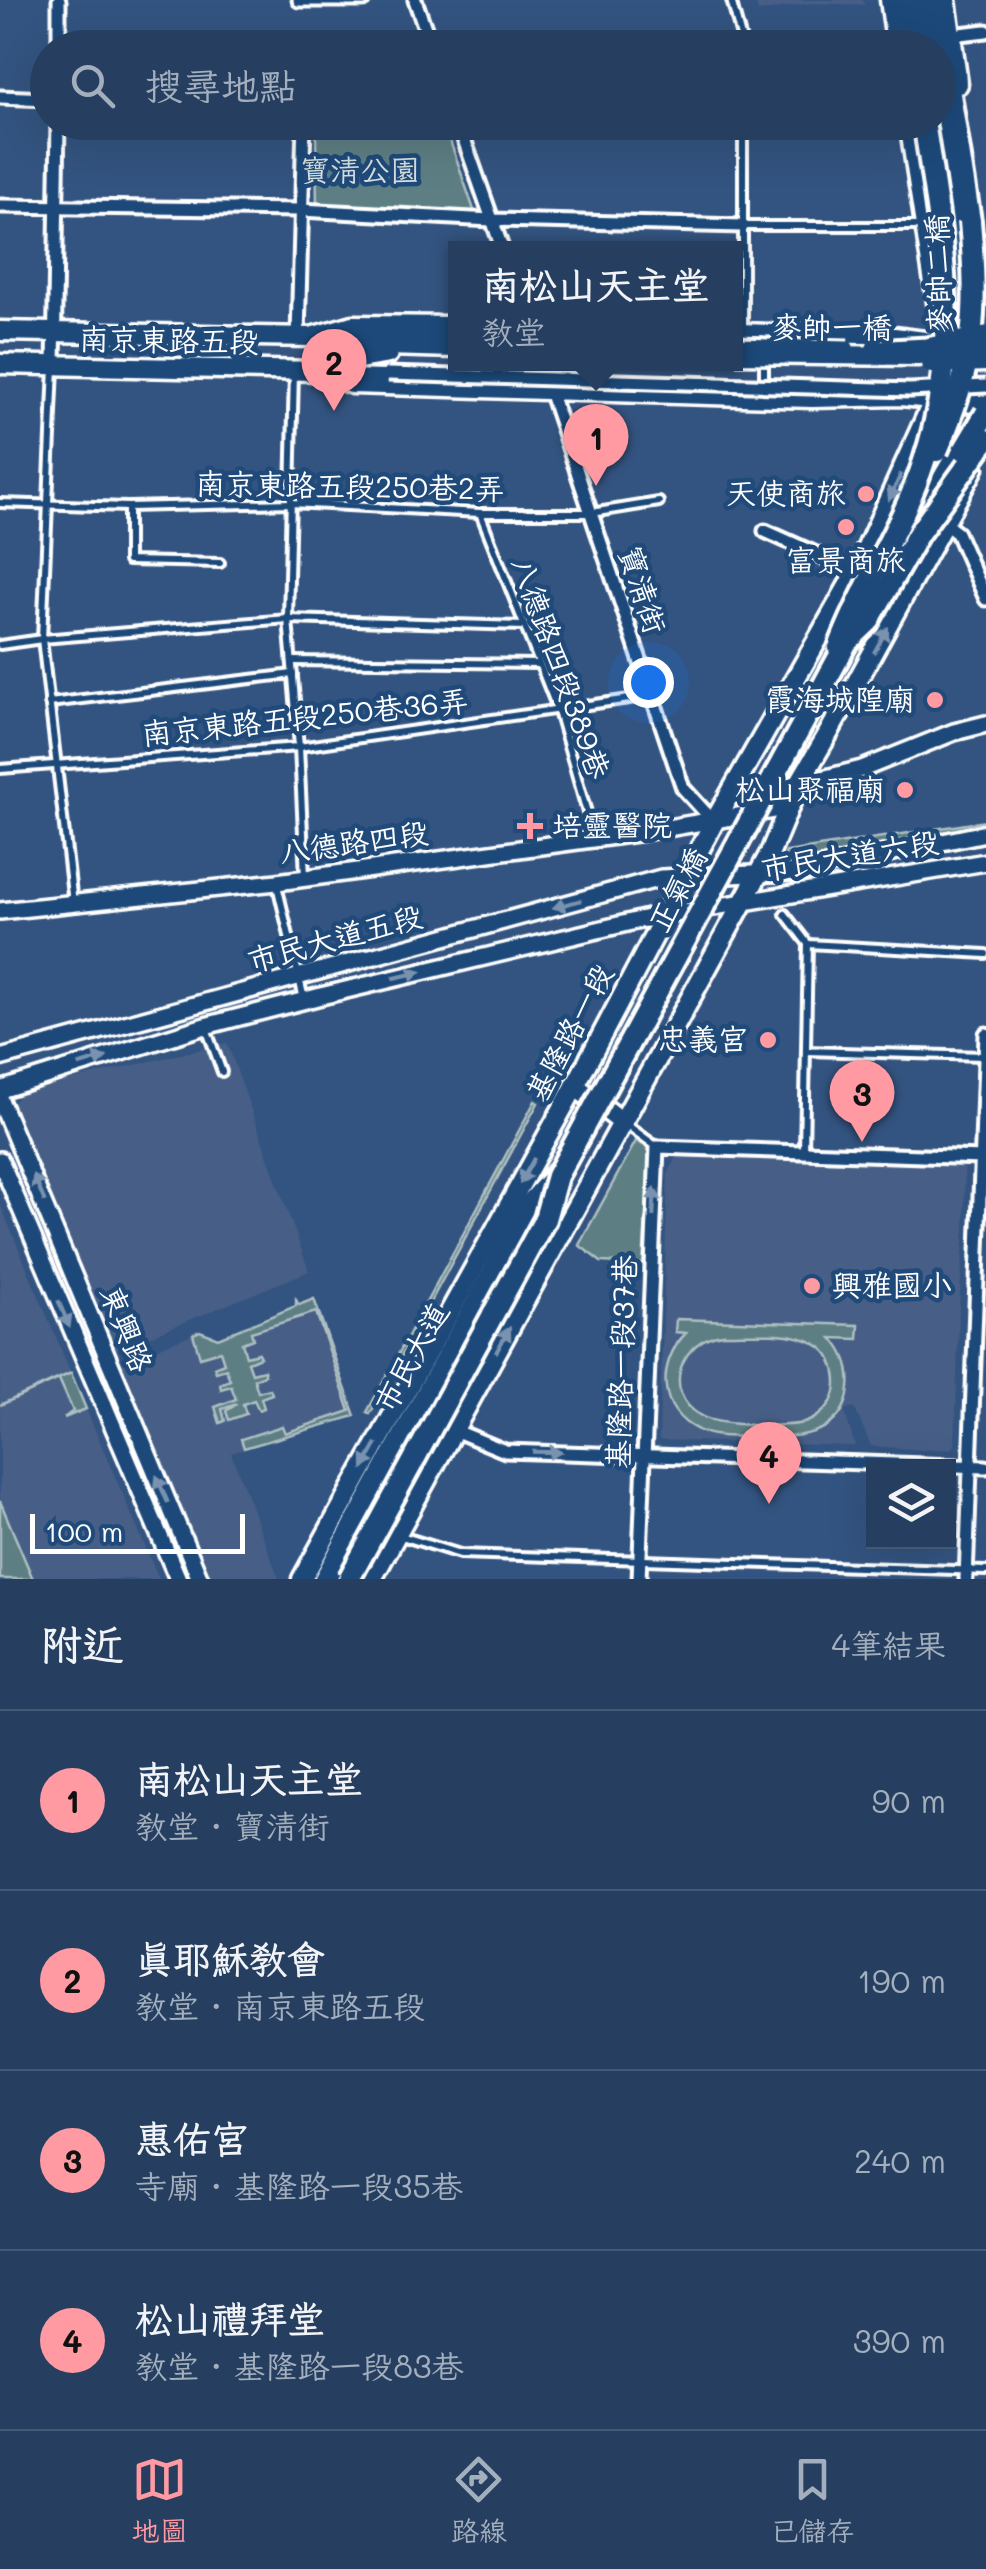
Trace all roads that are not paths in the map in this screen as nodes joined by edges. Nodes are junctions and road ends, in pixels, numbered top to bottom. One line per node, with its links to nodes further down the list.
1 (59, 0): 11 (street)
2 (299, 0): 3 (street)
3 (363, 0)
4 (415, 0): 12 (street)
5 (731, 0): 13 (lane)
6 (890, 0): 14 (main road)
7 (906, 0): 15 (highway)
8 (921, 0): 16 (highway)
9 (935, 0): 17 (highway, 麥帥二橋, bridge)
10 (946, 0): 18 (main road)
11 (58, 30)
12 (426, 30)
13 (739, 30)
14 (894, 30)
15 (910, 30)
16 (925, 30)
17 (940, 30)
18 (950, 30)
19 (986, 31): 20 (street)
20 (956, 34)
21 (956, 71): 40 (main road)
22 (0, 97): 23 (street)
23 (30, 98)
24 (956, 133): 86 (highway, 麥帥二橋, bridge)
25 (58, 140): 33 (street)
26 (303, 140): 34 (street)
27 (464, 140): 35 (street)
28 (743, 140): 36 (lane)
29 (911, 140): 37 (main road)
30 (926, 140): 91 (highway, 麥帥二橋, bridge)
31 (942, 140): 45 (highway)
32 (0, 206): 33 (street)
33 (56, 208): 34 (street); 43 (street)
34 (300, 210): 35 (street); 46 (street)
35 (492, 220): 36 (street); 38 (street)
36 (743, 226): 37 (lane); 39 (lane)
37 (924, 226): 51 (main road)
38 (500, 241)
39 (742, 241)
40 (986, 287)
41 (448, 326): 46 (main road, 南京東路五段)
42 (0, 331): 43 (main road, 南京東路五段)
43 (54, 332): 46 (main road, 南京東路五段); 60 (street)
44 (764, 334): 47 (main road); 51 (main road); 67 (lane)
45 (986, 334): 48 (street, bridge)
46 (305, 336): 50 (main road)
47 (743, 336)
48 (743, 336)
49 (448, 337): 50 (street)
50 (388, 341): 53 (main road)
51 (945, 344): 55 (main road); 68 (main road, 基隆路一段)
52 (986, 345): 56 (main road, 麥帥一橋, bridge)
53 (448, 349)
54 (448, 350): 62 (main road)
55 (986, 354)
56 (743, 357)
57 (743, 357): 58 (main road, 麥帥一橋, bridge)
58 (986, 362)
59 (0, 364): 60 (main road, 南京東路五段)
60 (54, 366): 61 (main road, 南京東路五段); 74 (lane)
61 (294, 370): 62 (main road, 南京東路五段); 71 (lane)
62 (316, 371): 64 (lane); 66 (main road, 南京東路五段)
63 (543, 371): 66 (street, 寶清街)
64 (388, 374): 65 (street, bridge)
65 (986, 386)
66 (550, 390): 67 (main road, 南京東路五段); 77 (street, 寶清街)
67 (764, 396): 68 (main road, 南京東路五段)
68 (934, 398): 69 (main road, 南京東路五段); 81 (main road, 基隆路一段, one-way to 81)
69 (986, 411): 78 (main road); 91 (highway, 正氣橋, bridge); 99 (main road)
70 (986, 440): 86 (highway, 正氣橋, bridge)
71 (291, 502): 75 (lane, 南京東路五段250巷2弄); 76 (lane, 南京東路五段250巷2弄); 83 (lane)
72 (660, 502): 77 (lane, 南京東路五段250巷2弄)
73 (0, 504): 74 (lane, 南京東路五段250巷2弄)
74 (47, 505): 75 (lane, 南京東路五段250巷2弄); 85 (lane)
75 (128, 507): 80 (lane)
76 (480, 513): 77 (lane, 南京東路五段250巷2弄); 84 (lane, 八德路四段389巷)
77 (592, 514): 92 (street, 寶清街)
78 (945, 524): 82 (street); 99 (main road, one-way to 78)
79 (765, 531): 81 (street)
80 (220, 564)
81 (856, 572): 101 (main road, 基隆路一段)
82 (986, 599)
83 (288, 619): 84 (lane); 85 (lane); 88 (lane)
84 (524, 626): 89 (lane, 八德路四段389巷)
85 (42, 639): 87 (lane); 93 (lane)
86 (847, 642): 132 (highway, 正氣橋, bridge)
87 (0, 645)
88 (292, 662): 89 (lane, 南京東路五段250巷36弄); 90 (lane)
89 (540, 664): 94 (lane, 八德路四段389巷)
90 (293, 674): 93 (lane); 96 (lane)
91 (828, 678): 132 (highway, 正氣橋, bridge)
92 (650, 696): 94 (lane, 南京東路五段250巷36弄); 101 (street, 寶清街)
93 (49, 703): 97 (lane)
94 (558, 712): 96 (lane, 南京東路五段250巷36弄); 103 (lane, 八德路四段389巷)
95 (986, 724): 99 (street, 八德路四段)
96 (299, 746): 97 (lane, 南京東路五段250巷36弄); 107 (lane)
97 (56, 766): 98 (lane, 南京東路五段250巷36弄); 110 (lane)
98 (0, 769)
99 (798, 785): 100 (main road); 101 (street, 八德路四段)
100 (791, 807): 101 (street, 八德路四段); 106 (main road)
101 (714, 822): 103 (street, 八德路四段); 105 (main road, 基隆路一段)
102 (986, 833): 106 (street, 市民大道六段)
103 (595, 839): 107 (street, 八德路四段)
104 (986, 862): 109 (street, 市民大道六段)
105 (686, 876): 106 (street, 市民大道六段); 113 (main road, 基隆路一段); 116 (street, 市民大道五段, one-way to 116)
106 (756, 876): 109 (main road)
107 (305, 877): 108 (street, 八德路四段)
108 (276, 882): 110 (street, 八德路四段); 116 (lane)
109 (743, 901): 113 (street, 市民大道六段); 127 (main road)
110 (73, 903): 111 (street, 八德路四段)
111 (0, 911)
112 (785, 914): 114 (lane)
113 (663, 915): 117 (street, 市民大道五段, one-way to 113); 124 (main road, 基隆路一段)
114 (808, 944): 115 (lane); 120 (lane)
115 (986, 954)
116 (299, 978): 117 (lane); 122 (street, 市民大道五段)
117 (304, 1000): 118 (street, 市民大道五段)
118 (206, 1026): 123 (lane); 125 (street, 市民大道五段, one-way to 118)
119 (986, 1034): 121 (street)
120 (806, 1051): 121 (lane); 129 (lane)
121 (986, 1056): 130 (street)
122 (0, 1058)
123 (222, 1072)
124 (574, 1086): 127 (main road); 146 (main road, 基隆路一段, one-way to 146)
125 (0, 1090)
126 (0, 1100): 145 (street, 東興路, one-way to 126)
127 (622, 1122): 128 (lane); 136 (main road, one-way to 127)
128 (657, 1146): 129 (street); 137 (street, 基隆路一段37巷, one-way to 128)
129 (804, 1151): 130 (street)
130 (984, 1158): 133 (street)
131 (0, 1160): 144 (street, 東興路, one-way to 144)
132 (558, 1174): 147 (highway, 市民大道); 148 (highway, bridge)
133 (982, 1243): 134 (street)
134 (981, 1316): 135 (street)
135 (980, 1394): 138 (street)
136 (454, 1430): 137 (street, one-way to 137); 140 (main road)
137 (643, 1454): 138 (street); 141 (street, 基隆路一段37巷)
138 (970, 1467): 139 (street); 143 (street)
139 (986, 1468)
140 (397, 1535): 141 (lane); 149 (main road)
141 (640, 1558): 143 (lane); 150 (street, 基隆路一段37巷)
142 (986, 1571): 143 (lane)
143 (966, 1575)
144 (178, 1579)
145 (200, 1579)
146 (302, 1579)
147 (326, 1579)
148 (349, 1579)
149 (372, 1579)
150 (639, 1579)

